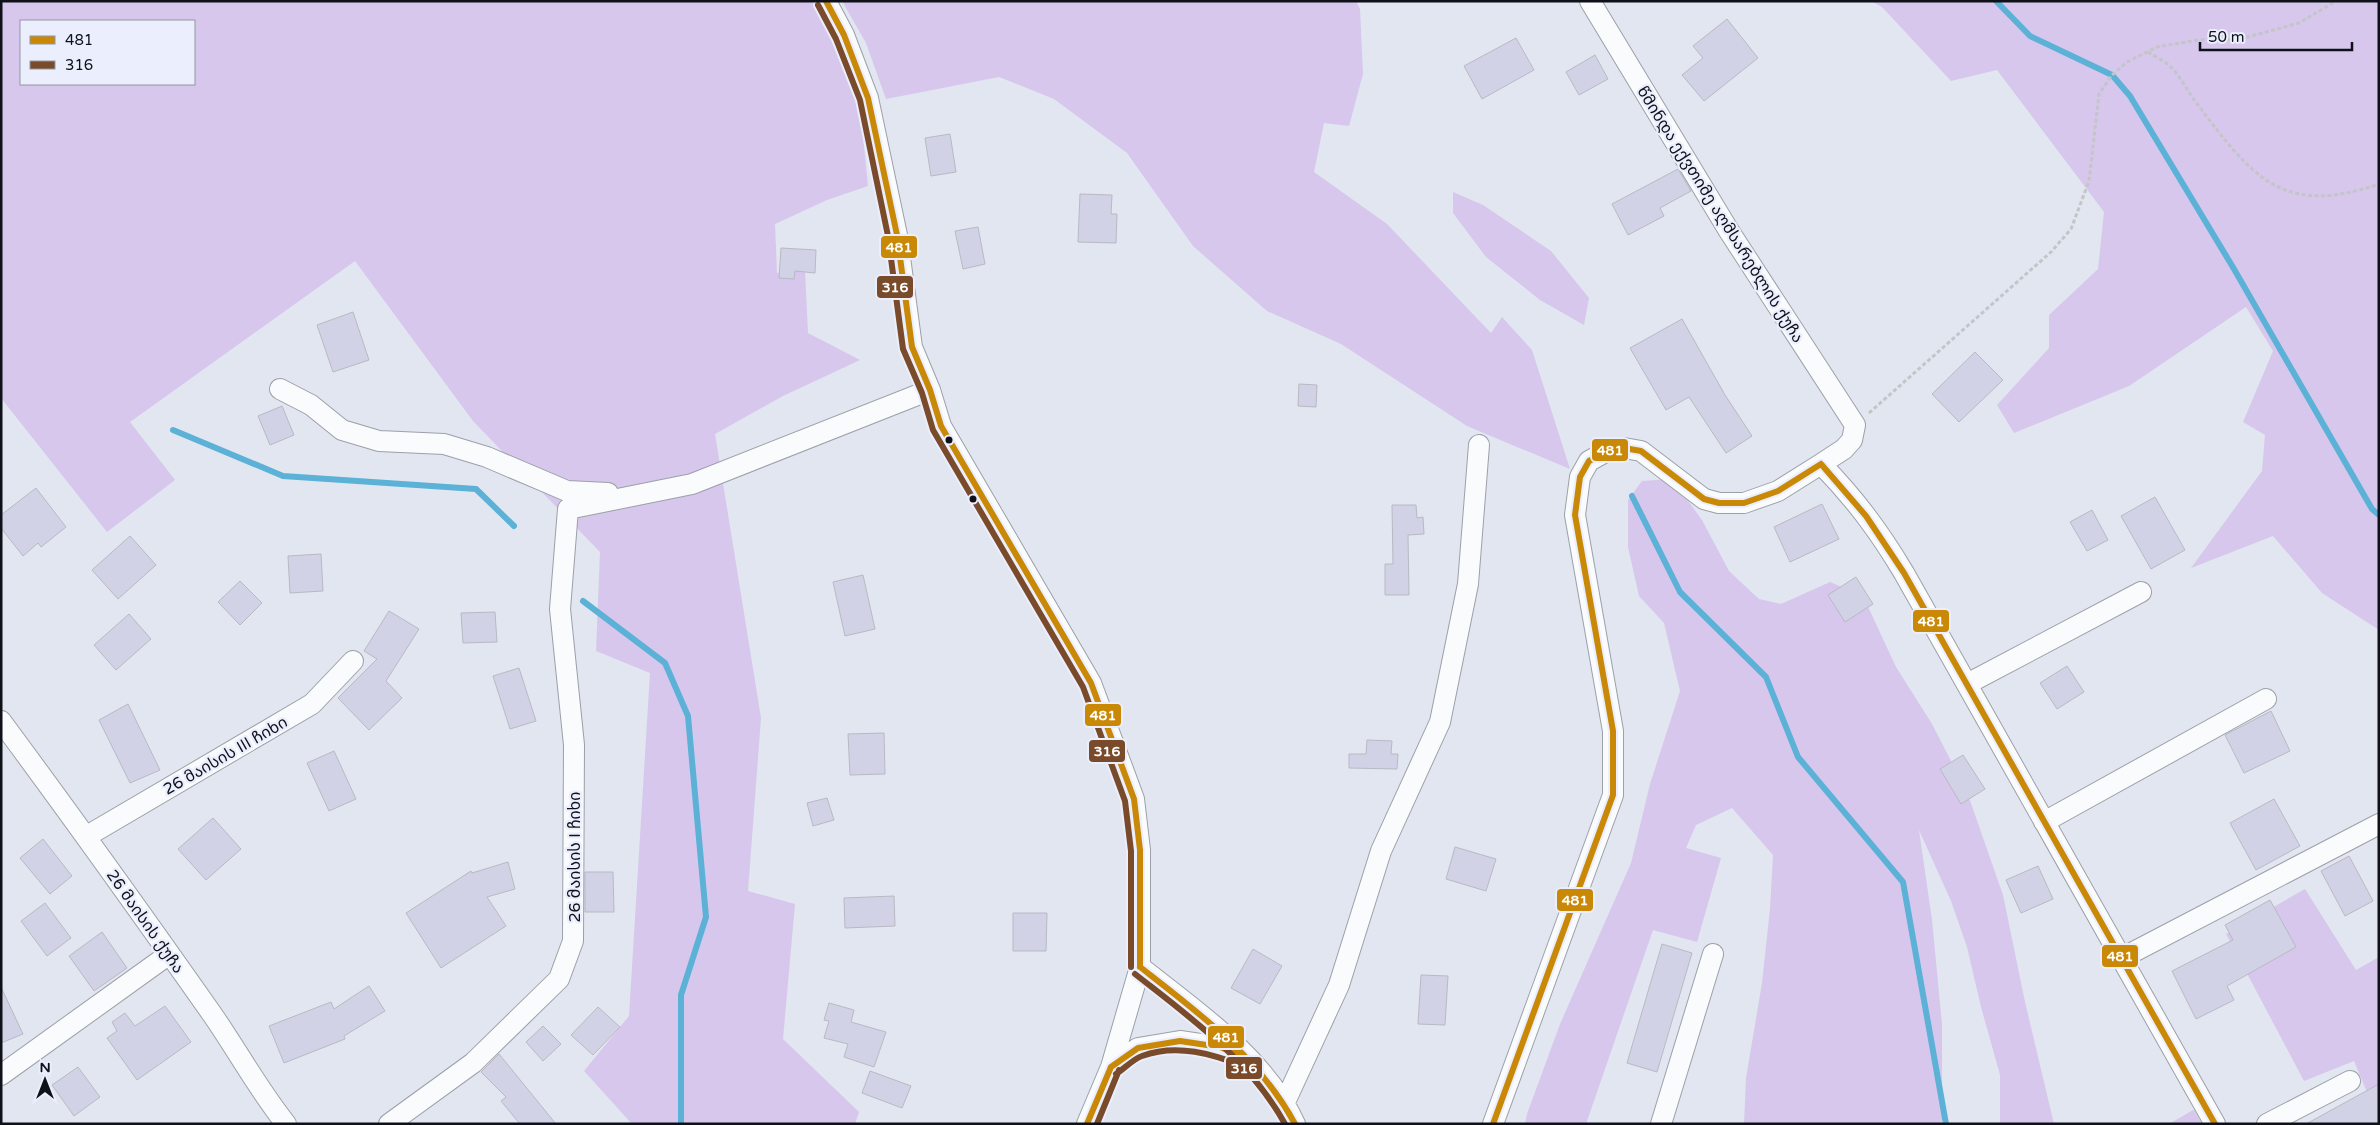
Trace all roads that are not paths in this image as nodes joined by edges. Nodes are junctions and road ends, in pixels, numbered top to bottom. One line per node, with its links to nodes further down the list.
1 (826, 1): 4 (street)
2 (1590, 1): 6 (street, წმინდა ექვთიმე აღმსარებლის ქუჩა)
3 (280, 389): 7 (street)
4 (930, 390): 7 (street); 19 (street)
5 (1479, 445): 24 (street)
6 (1821, 464): 10 (street); 29 (street)
7 (642, 494): 26 (street, 26 მაისის I ჩიხი)
8 (2141, 592): 10 (street)
9 (353, 661): 15 (street, 26 მაისის III ჩიხი)
10 (1967, 684): 13 (street)
11 (2266, 699): 13 (street)
12 (1, 722): 15 (street, 26 მაისის ქუჩა)
13 (2044, 822): 18 (street)
14 (2379, 824): 18 (street)
15 (87, 836): 17 (street, 26 მაისის ქუჩა)
16 (1713, 954): 30 (street)
17 (168, 955): 22 (street); 25 (street, 26 მაისის ქუჩა)
18 (2120, 959): 31 (street)
19 (1140, 967): 20 (street); 21 (street)
20 (1250, 1059): 21 (street); 24 (street)
21 (1111, 1067): 27 (street)
22 (1, 1075)
23 (2350, 1081): 32 (street)
24 (1285, 1102): 28 (street)
25 (286, 1124)
26 (389, 1124)
27 (1087, 1124)
28 (1294, 1124)
29 (1493, 1124)
30 (1661, 1124)
31 (2215, 1124)
32 (2267, 1124)

